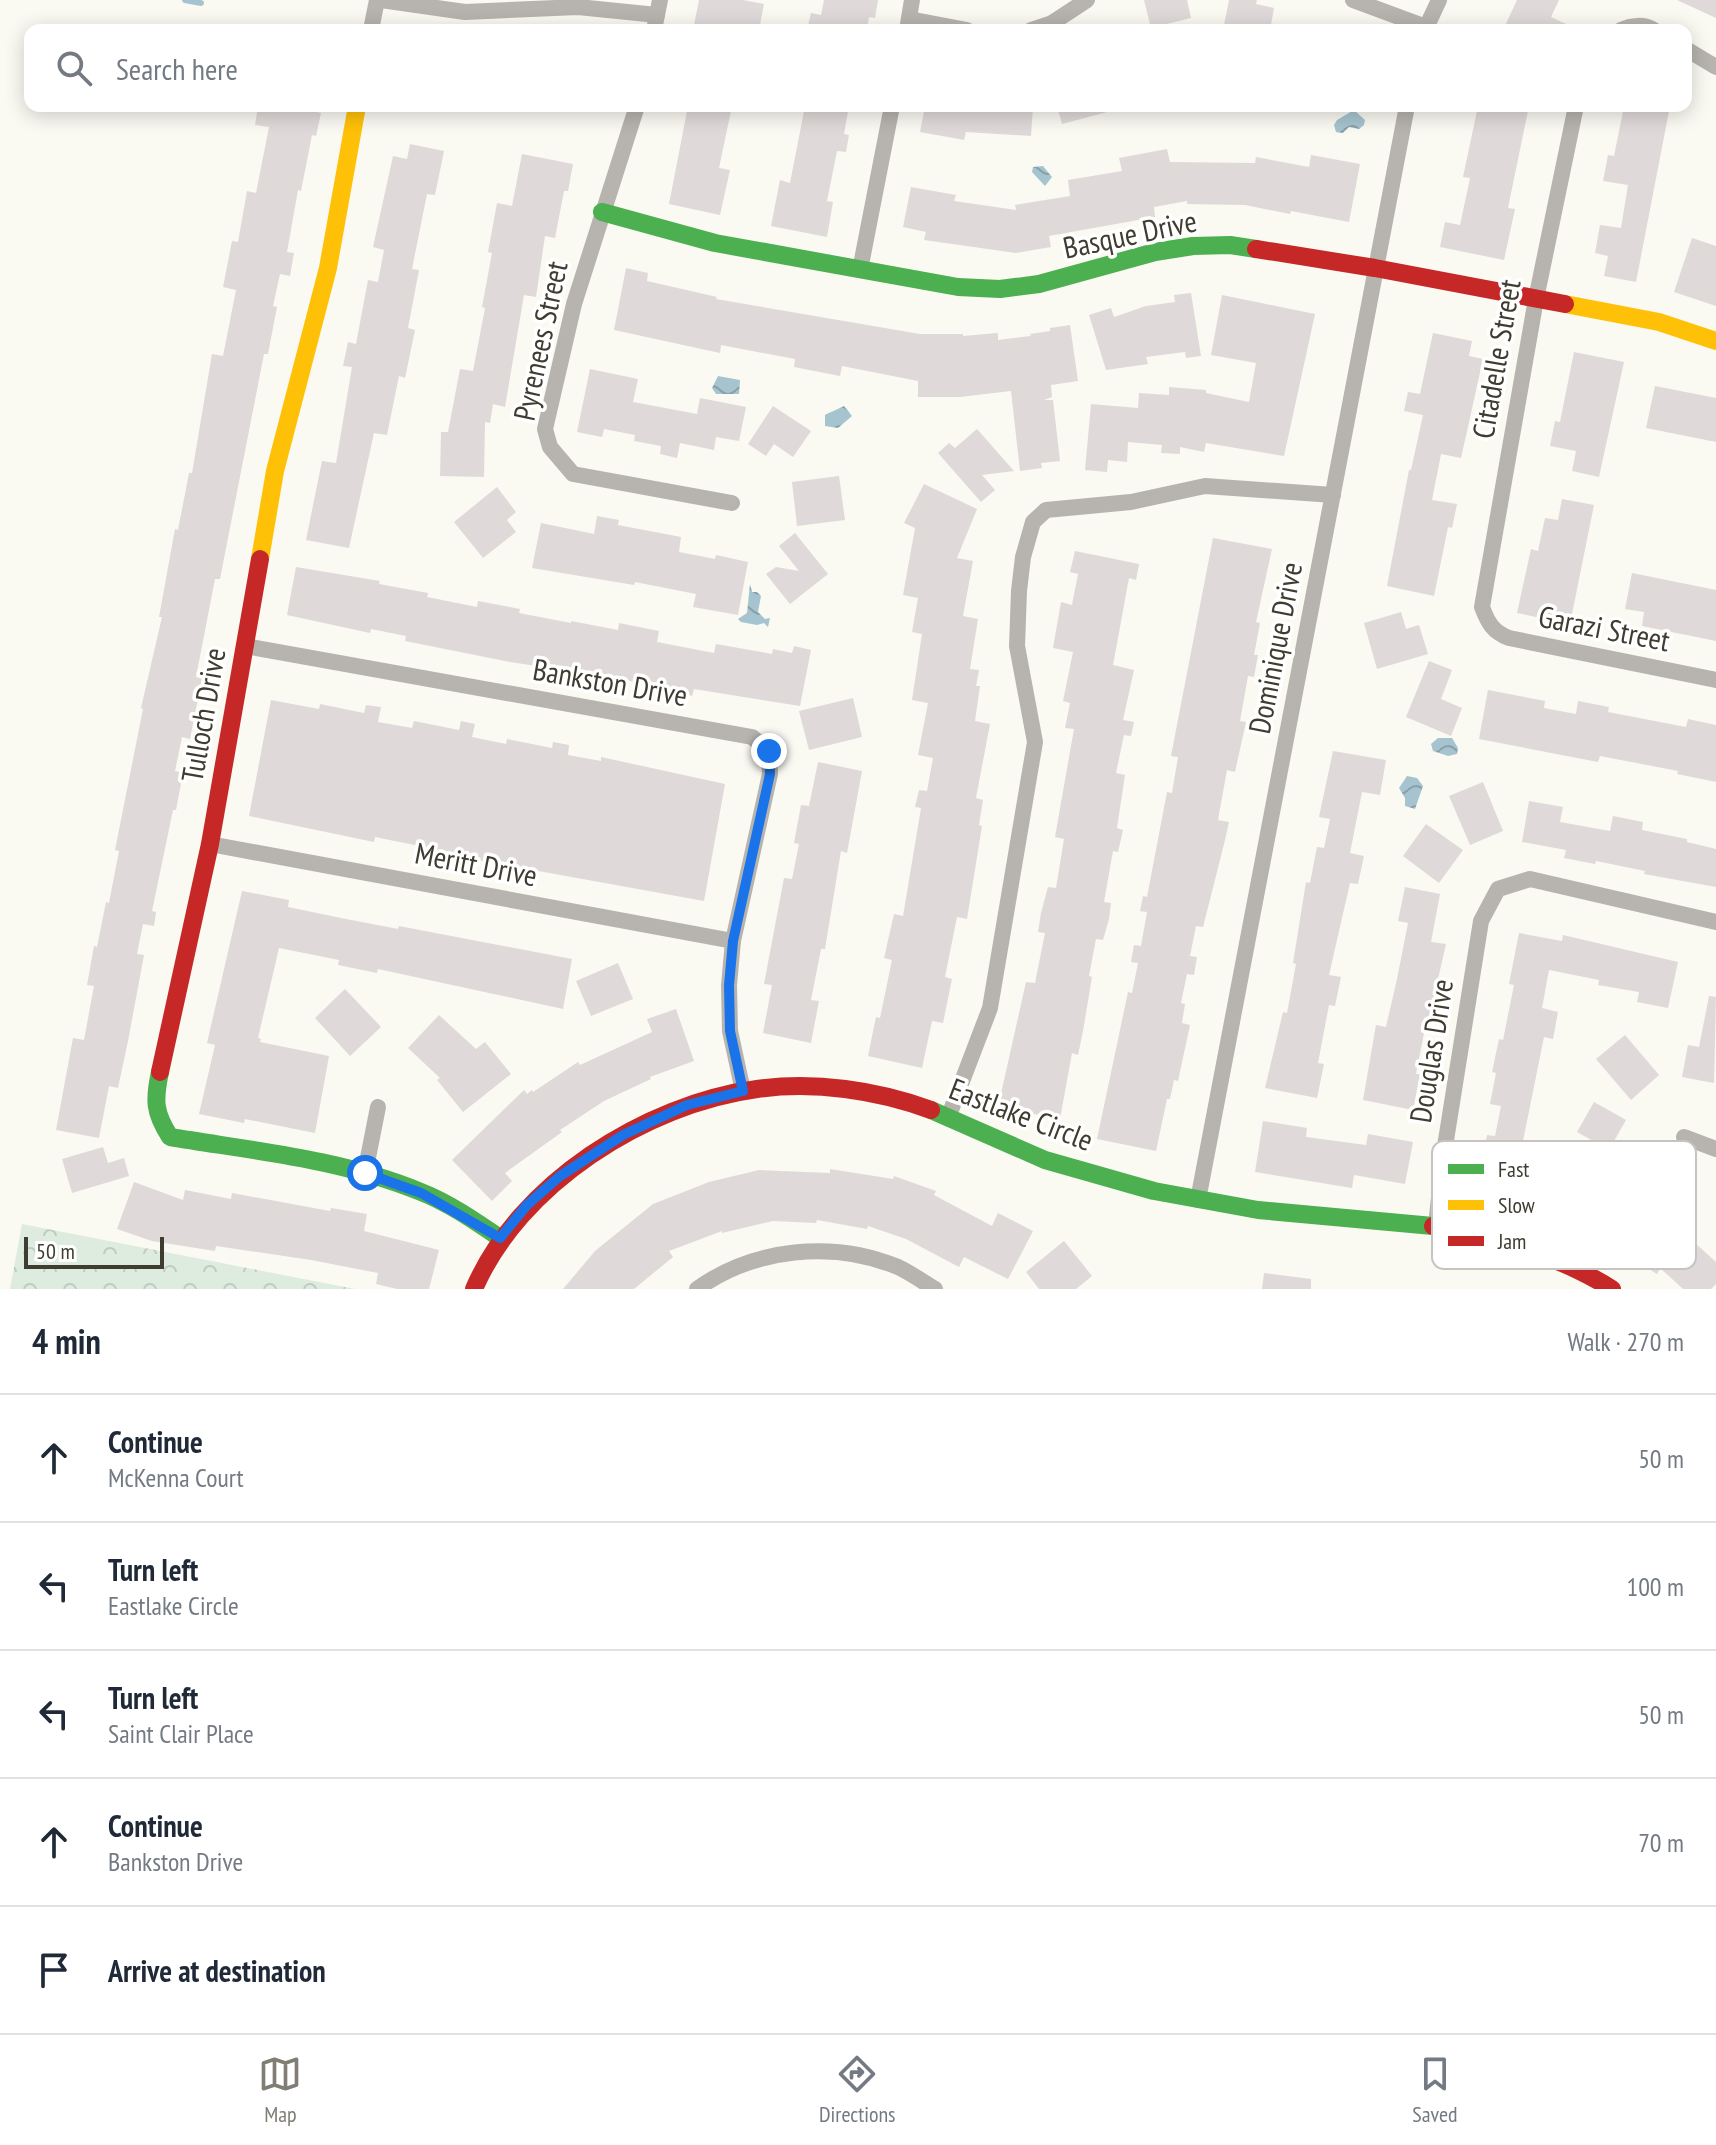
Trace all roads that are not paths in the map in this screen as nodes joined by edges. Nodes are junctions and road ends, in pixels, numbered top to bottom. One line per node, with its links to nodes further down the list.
1 (379, 0): 6 (street); 7 (street)
2 (912, 0): 8 (street)
3 (1087, 0): 9 (street)
4 (1353, 0): 10 (street)
5 (1439, 0): 11 (street)
6 (657, 15)
7 (373, 24)
8 (908, 24)
9 (1049, 24)
10 (1413, 24)
11 (1428, 24)
12 (1692, 53): 13 (street)
13 (1716, 67)
14 (356, 112): 27 (street, Tulloch Drive)
15 (635, 112): 19 (street, Pyrenees Street)
16 (891, 112): 21 (street)
17 (1406, 112): 20 (street, Dominique Drive)
18 (1575, 112): 22 (street, Citadelle Street)
19 (602, 212): 21 (street, Basque Drive); 25 (street, Pyrenees Street)
20 (1375, 268): 21 (street, Basque Drive); 22 (street, Basque Drive); 24 (street, Dominique Drive)
21 (860, 270)
22 (1536, 299): 23 (street, Basque Drive); 26 (street, Citadelle Street)
23 (1716, 341)
24 (1333, 495): 34 (street); 41 (street, Dominique Drive)
25 (732, 503)
26 (1487, 621): 28 (street, Garazi Street)
27 (245, 646): 29 (street, Tulloch Drive); 31 (street, Bankston Drive)
28 (1716, 680)
29 (210, 844): 31 (street, Meritt Drive); 40 (street, Tulloch Drive)
30 (1716, 922): 36 (street, Douglas Drive)
31 (733, 941): 32 (street, Bankston Drive)
32 (743, 1091): 34 (street, Eastlake Circle); 43 (street, Eastlake Circle)
33 (378, 1107): 40 (street)
34 (948, 1118): 41 (street, Eastlake Circle)
35 (1684, 1137): 37 (street)
36 (1446, 1141)
37 (1695, 1141)
38 (1696, 1142): 39 (street)
39 (1716, 1149)
40 (365, 1173): 43 (street, Tulloch Drive)
41 (1198, 1200): 42 (street, Eastlake Circle)
42 (1432, 1226)
43 (500, 1238): 45 (street, Eastlake Circle)
44 (1573, 1269): 48 (street, Eastlake Circle)
45 (474, 1289)
46 (697, 1289): 47 (street)
47 (935, 1289)
48 (1612, 1289)

